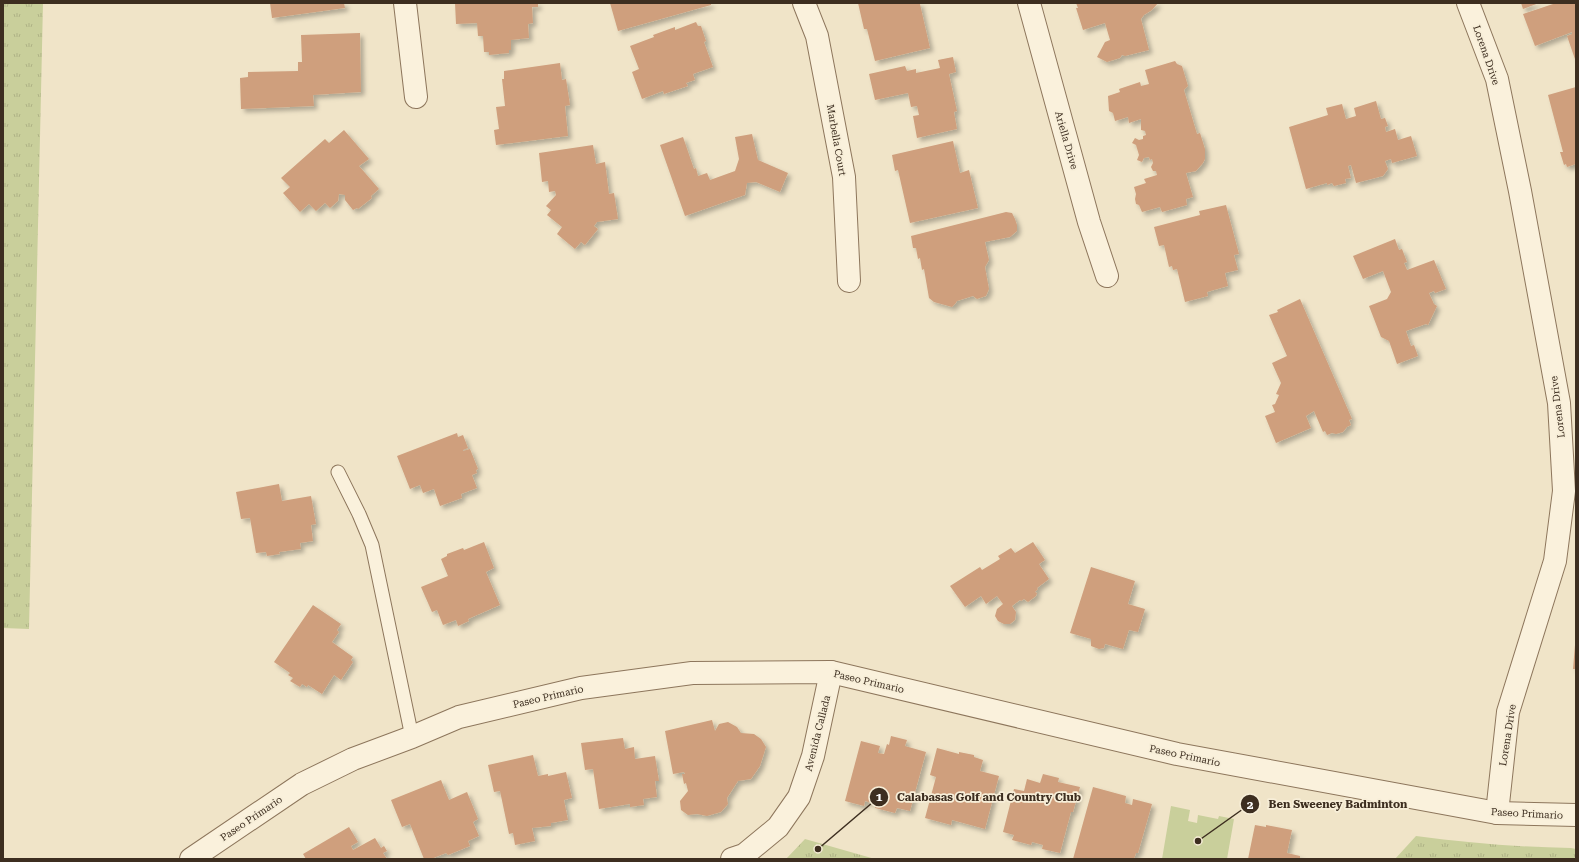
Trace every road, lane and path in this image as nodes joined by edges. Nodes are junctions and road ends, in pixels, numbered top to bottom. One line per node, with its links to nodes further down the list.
1 (404, 3): 5 (street)
2 (804, 3): 7 (street, Marbella Court)
3 (1029, 3): 6 (street, Ariella Drive)
4 (1468, 3): 11 (street, Lorena Drive)
5 (416, 97)
6 (1107, 276)
7 (849, 281)
8 (338, 472): 10 (lane)
9 (831, 672): 10 (street, Paseo Primario); 11 (street, Paseo Primario); 14 (street, Avenida Callada)
10 (412, 737): 13 (street, Paseo Primario)
11 (1497, 813): 12 (street, Paseo Primario)
12 (1576, 815)
13 (191, 859)
14 (732, 859)

